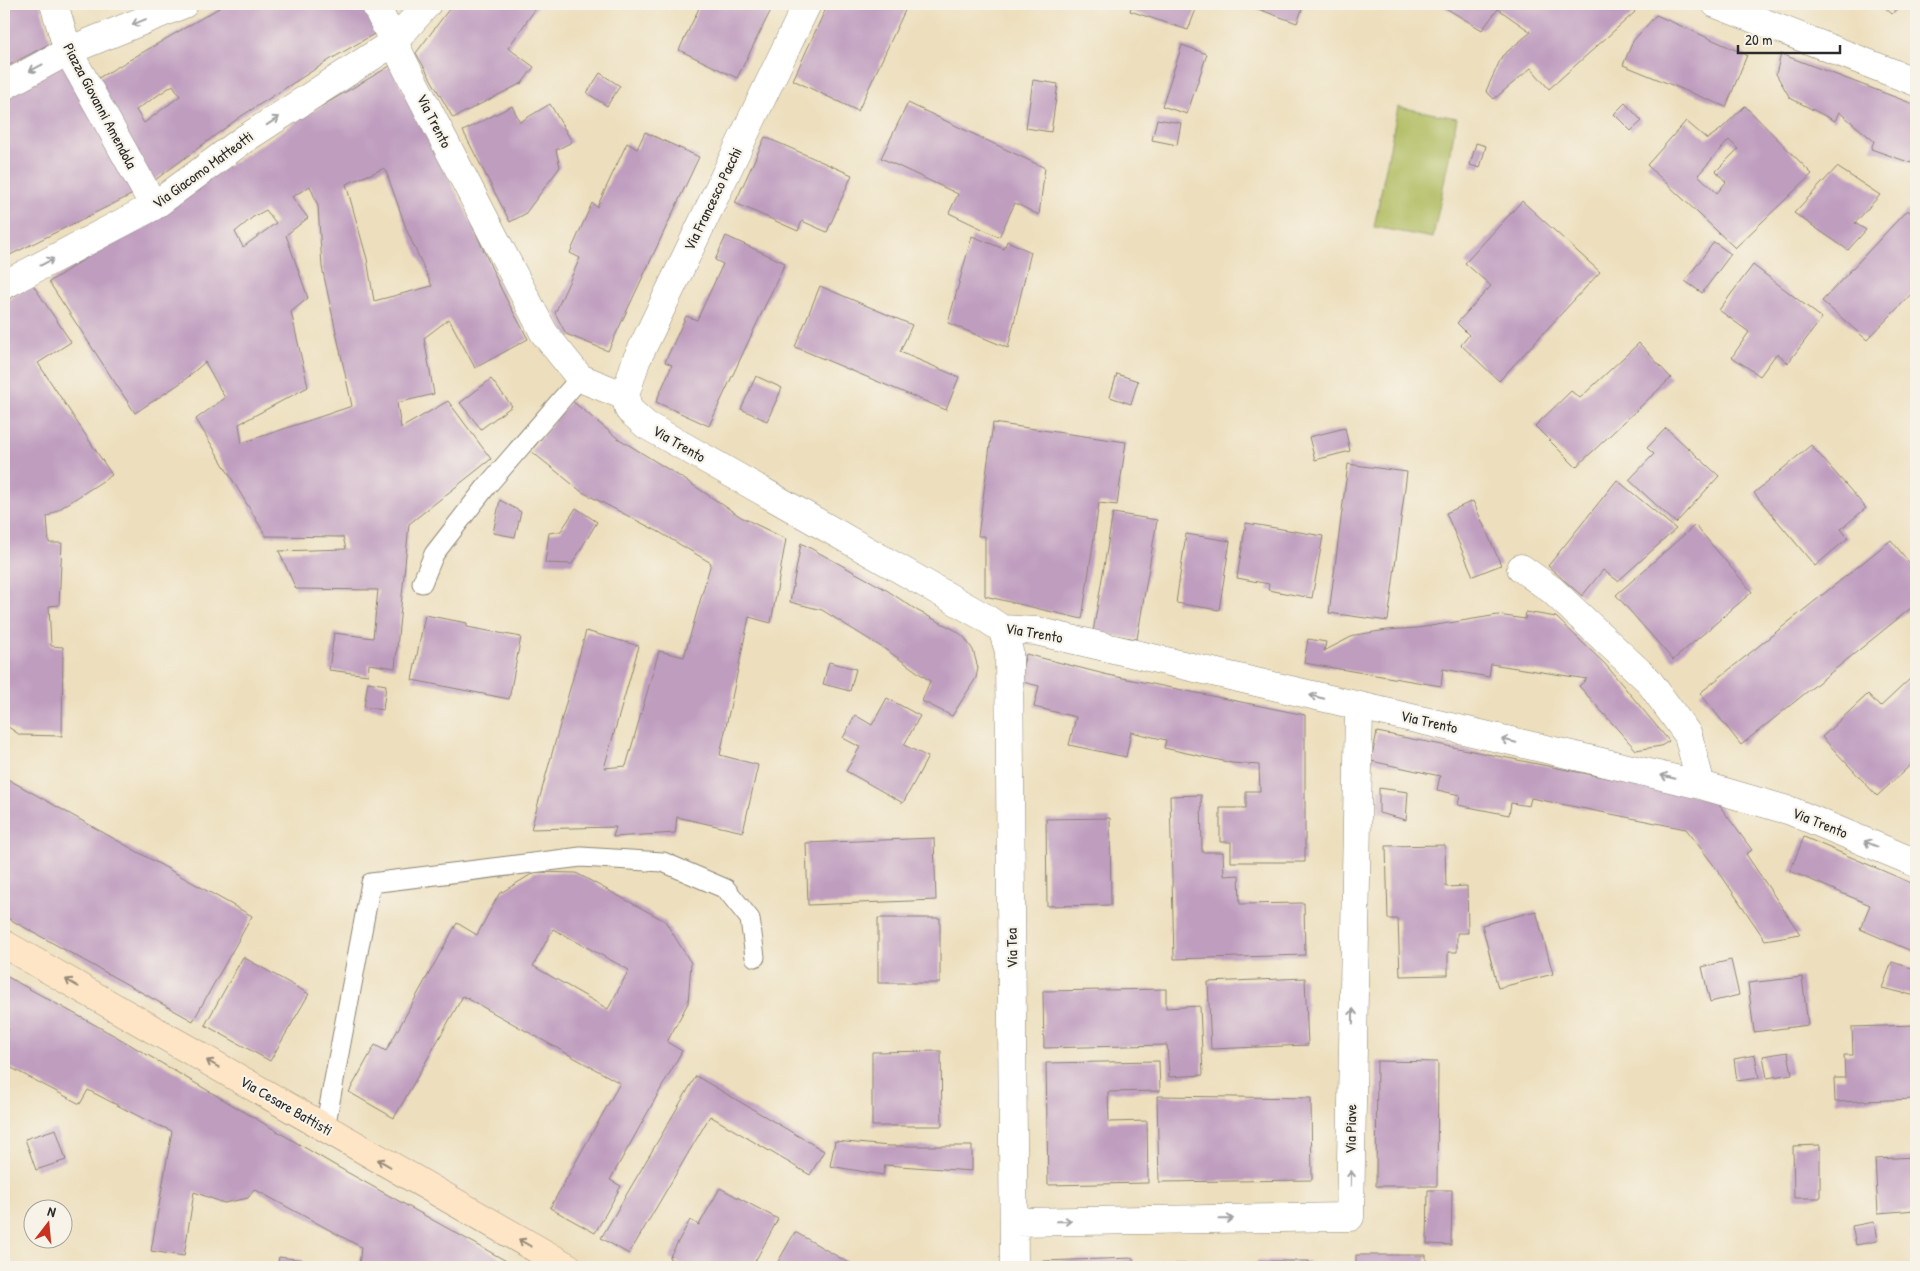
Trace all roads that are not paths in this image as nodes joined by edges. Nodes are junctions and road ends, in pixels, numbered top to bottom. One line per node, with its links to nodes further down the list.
1 (54, 4): 8 (street, Piazza Giovanni Amendola)
2 (184, 4): 8 (street, one-way to 8)
3 (375, 4): 7 (street, Via Trento)
4 (427, 4): 7 (street, Via Giacomo Matteotti)
5 (807, 4): 14 (street, Via Francesco Pacchi)
6 (1716, 4): 9 (street)
7 (394, 42): 11 (street, Via Giacomo Matteotti, one-way to 7); 13 (street, Via Trento)
8 (68, 51): 10 (street, one-way to 10); 11 (street, Piazza Giovanni Amendola)
9 (1916, 82)
10 (4, 86)
11 (154, 206): 12 (street, Via Giacomo Matteotti, one-way to 11)
12 (4, 285)
13 (580, 378): 14 (street, Via Trento); 16 (lane)
14 (625, 396): 17 (street, Via Trento)
15 (1521, 568): 19 (street)
16 (422, 584)
17 (1002, 629): 18 (street, Via Trento, one-way to 17); 24 (street, Via Tea)
18 (1358, 707): 19 (street, Via Trento, one-way to 18); 24 (street, Via Piave, one-way to 18)
19 (1701, 785): 20 (street, Via Trento, one-way to 19)
20 (1916, 863)
21 (4, 944): 23 (street, Via Cesare Battisti, one-way to 21)
22 (755, 957): 23 (lane)
23 (325, 1128): 25 (street, Via Cesare Battisti, one-way to 23)
24 (1015, 1222): 26 (street, Via Tea)
25 (568, 1267)
26 (1014, 1267)

